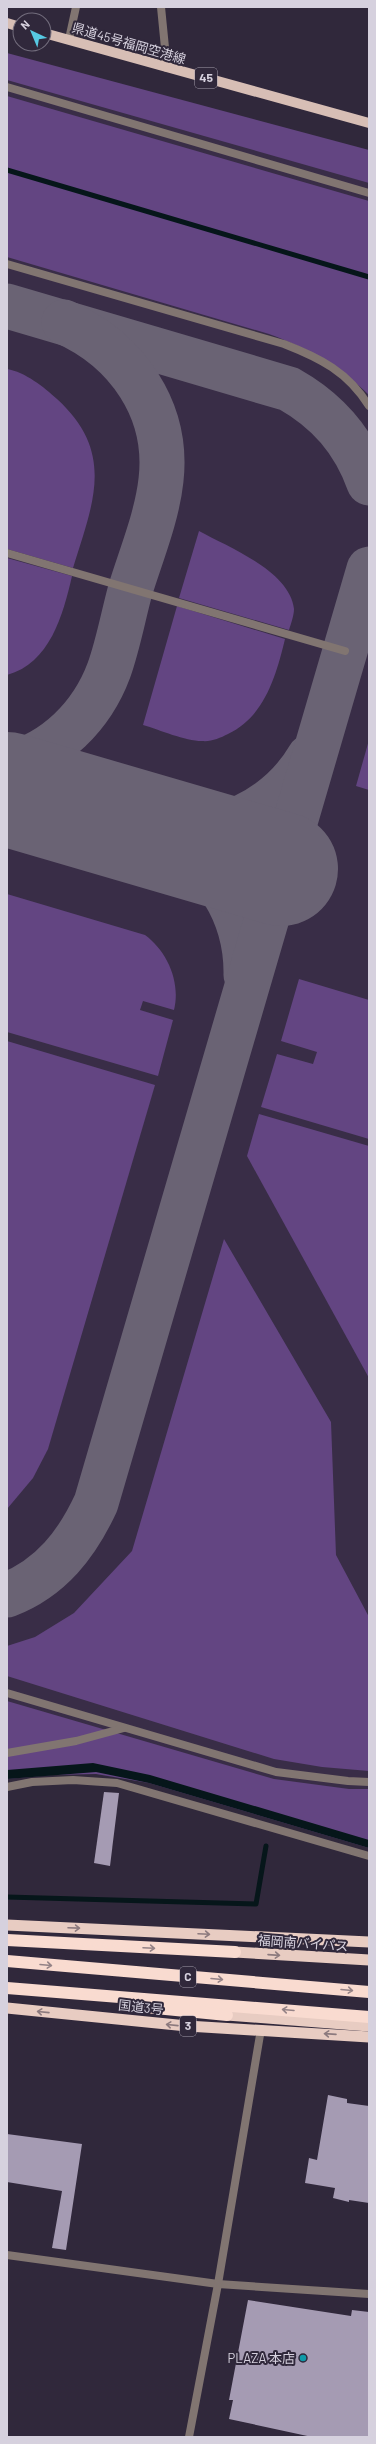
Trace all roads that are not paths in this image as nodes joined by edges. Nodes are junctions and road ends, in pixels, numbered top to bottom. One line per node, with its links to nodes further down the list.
1 (76, 7): 4 (street)
2 (161, 7): 5 (street)
3 (52, 35): 4 (main road, 県道45号福岡空港線 / 45)
4 (69, 39): 5 (main road, 県道45号福岡空港線 / 45)
5 (167, 68): 7 (main road, 県道45号福岡空港線 / 45)
6 (7, 87): 8 (street)
7 (369, 123)
8 (369, 192)
9 (7, 264): 10 (street)
10 (369, 406)
11 (7, 553): 12 (street)
12 (345, 651)
13 (7, 1693): 14 (street)
14 (125, 1728): 15 (street); 16 (street)
15 (7, 1753)
16 (369, 1782)
17 (7, 1787): 18 (street)
18 (369, 1856)
19 (7, 1925): 21 (highway, one-way to 21)
20 (7, 1940): 22 (highway, one-way to 22)
21 (369, 1942)
22 (235, 1952): 23 (highway, 福岡南バイパス, one-way to 23)
23 (369, 1960)
24 (7, 1961): 26 (highway, C, one-way to 26)
25 (7, 1989): 28 (highway); 29 (highway, C, one-way to 25)
26 (369, 1992)
27 (7, 2008): 31 (highway, 国道3号 / 3, one-way to 27)
28 (227, 2015): 30 (highway)
29 (369, 2017)
30 (369, 2026)
31 (261, 2029): 32 (highway, 国道3号 / 3, one-way to 31); 34 (street)
32 (369, 2036)
33 (7, 2255): 34 (street)
34 (218, 2284): 35 (street); 36 (street)
35 (369, 2294)
36 (189, 2437)

